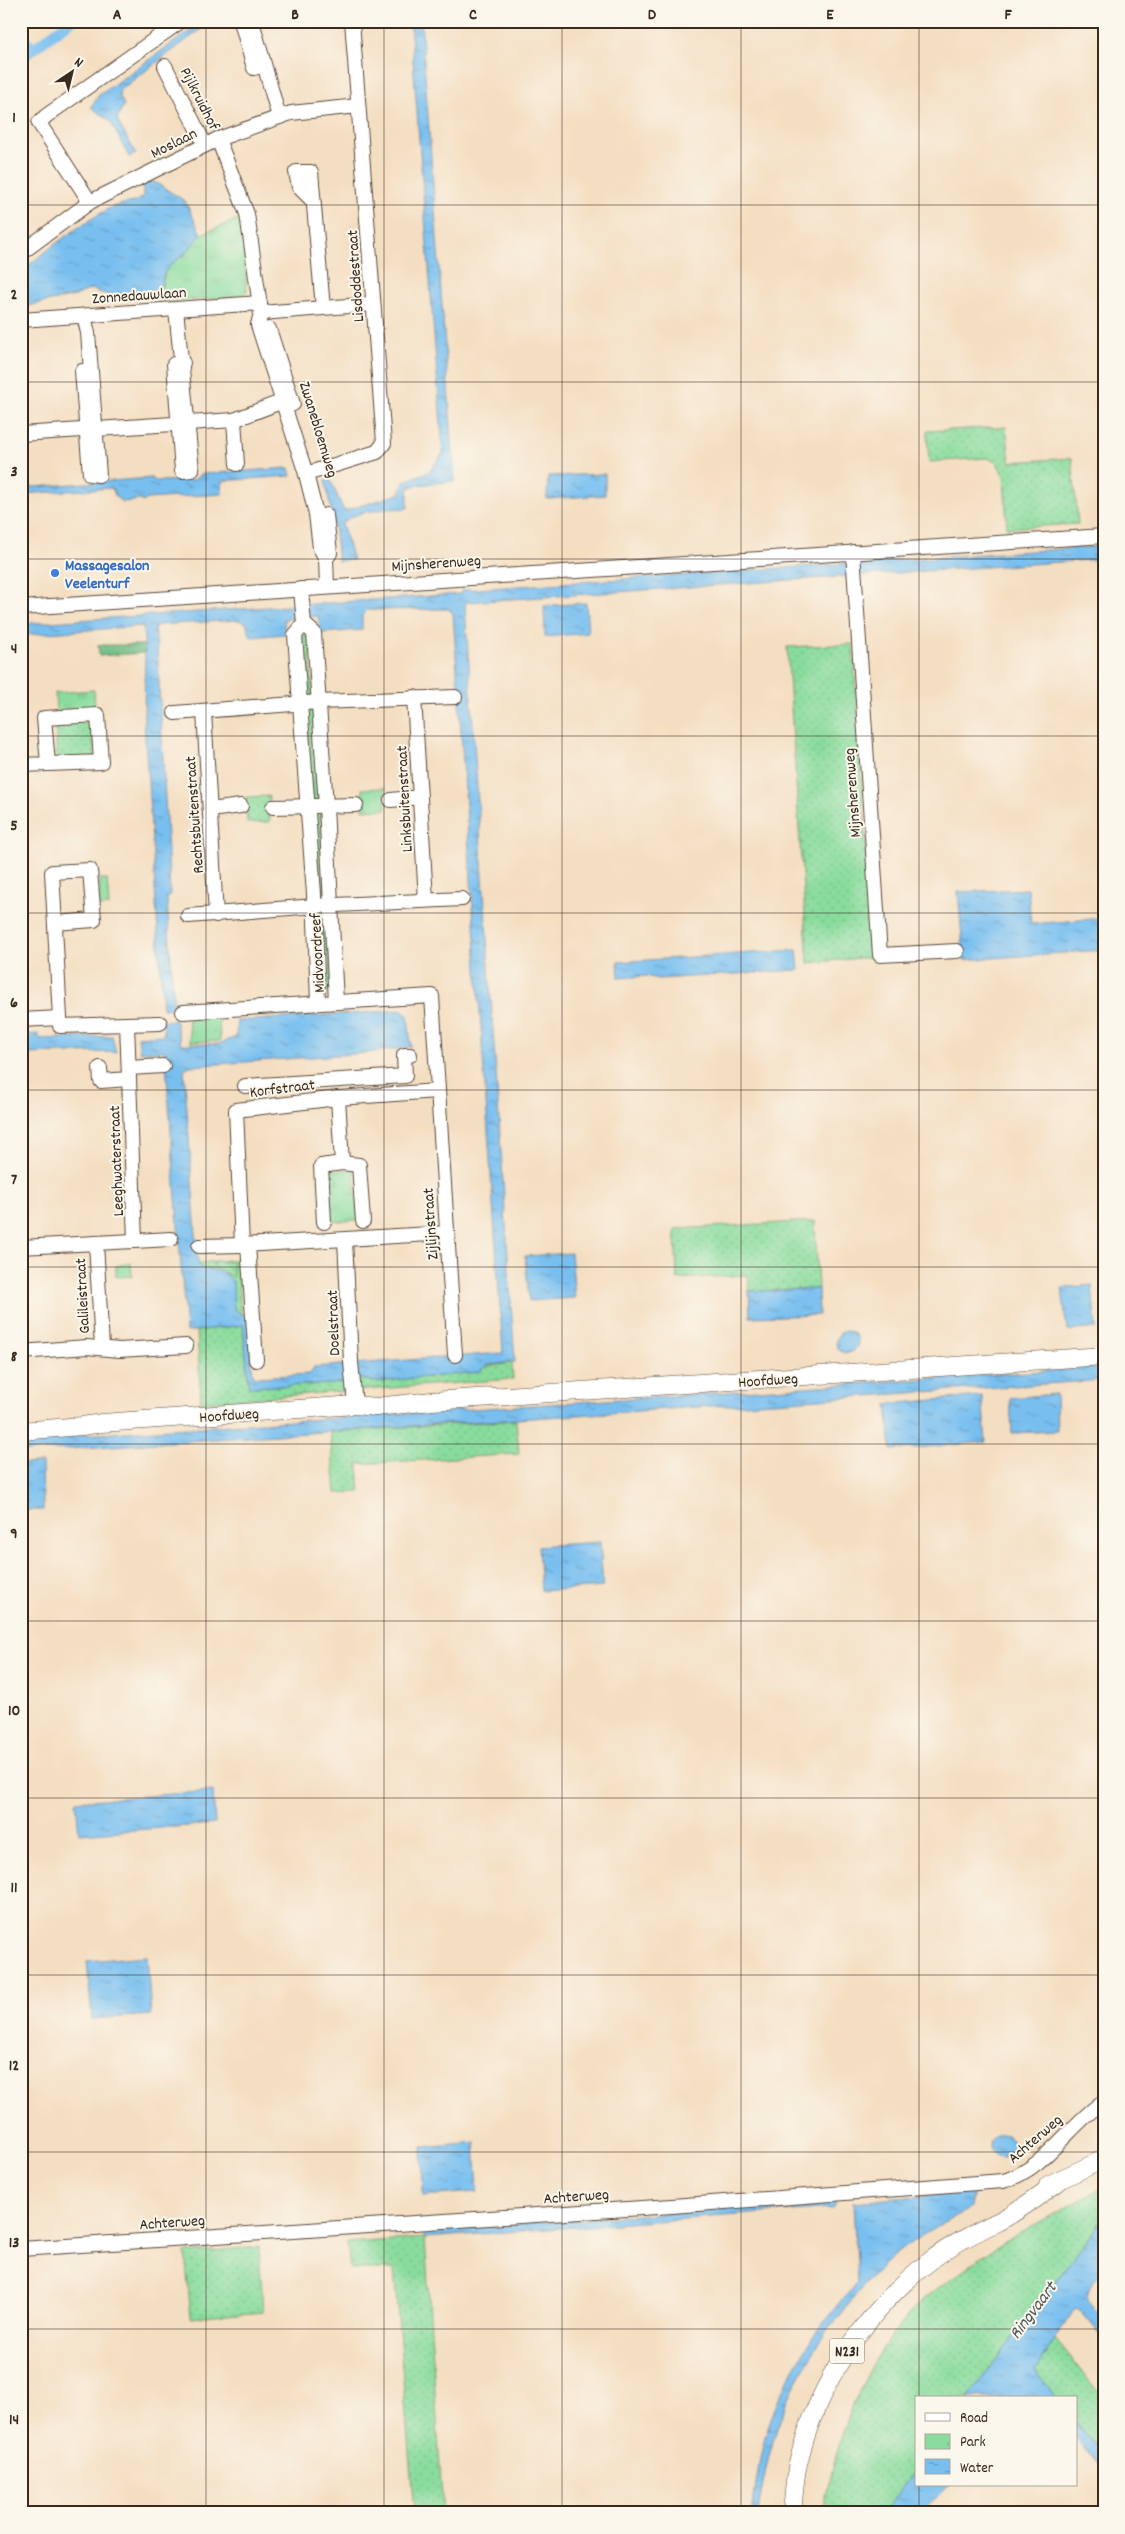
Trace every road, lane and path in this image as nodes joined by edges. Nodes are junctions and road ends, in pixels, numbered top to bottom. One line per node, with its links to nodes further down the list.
1 (181, 21): 9 (street)
2 (352, 21): 5 (street, Lisdoddestraat)
3 (263, 65): 6 (street)
4 (165, 66): 7 (street, Pijlkruidhof)
5 (358, 106): 6 (street, Moslaan); 11 (street, Lisdoddestraat)
6 (279, 117): 7 (street, Moslaan)
7 (212, 142): 9 (street, Moslaan); 12 (street, Zwanebloemweg)
8 (313, 201): 13 (street)
9 (90, 202): 10 (street, Moslaan)
10 (21, 253)
11 (373, 304): 13 (street, Zonnedauwlaan); 23 (street, Lisdoddestraat)
12 (260, 308): 13 (street, Zonnedauwlaan); 14 (street, Zonnedauwlaan); 17 (street, Zwanebloemweg)
13 (323, 308)
14 (176, 309): 15 (street, Zonnedauwlaan); 19 (street)
15 (84, 316): 16 (street, Zonnedauwlaan); 20 (street)
16 (21, 320)
17 (287, 400): 18 (street); 23 (street, Zwanebloemweg)
18 (234, 420): 19 (street); 22 (street)
19 (183, 423): 20 (street)
20 (91, 429): 21 (street)
21 (21, 434)
22 (237, 464)
23 (311, 472): 26 (street, Zwanebloemweg)
24 (1104, 536): 25 (street, Mijnsherenweg)
25 (854, 557): 26 (street, Mijnsherenweg); 53 (street, Mijnsherenweg)
26 (327, 587): 27 (street, Mijnsherenweg)
27 (302, 594): 28 (street, Mijnsherenweg); 29 (street, Midvoordreef)
28 (21, 608)
29 (304, 623): 32 (street, Midvoordreef); 33 (street, Midvoordreef)
30 (414, 697): 31 (street); 32 (street); 38 (street, Linksbuitenstraat)
31 (455, 697)
32 (319, 702): 33 (street); 43 (street, Midvoordreef)
33 (299, 703): 34 (street); 40 (street, Midvoordreef)
34 (204, 712): 35 (street); 45 (street, Rechtsbuitenstraat)
35 (175, 713)
36 (48, 764): 36 (street); 37 (street)
37 (21, 765)
38 (420, 797): 39 (street); 47 (street, Linksbuitenstraat)
39 (391, 800)
40 (308, 805): 43 (street); 44 (street); 48 (street, Midvoordreef)
41 (356, 805): 43 (street)
42 (241, 806): 45 (street)
43 (326, 806): 49 (street, Midvoordreef)
44 (273, 807)
45 (210, 810): 50 (street, Rechtsbuitenstraat)
46 (462, 899): 47 (street)
47 (426, 900): 49 (street)
48 (315, 906): 49 (street); 50 (street); 55 (street, Midvoordreef)
49 (331, 906): 54 (street, Midvoordreef)
50 (216, 915): 51 (street)
51 (188, 916)
52 (55, 923): 52 (street); 57 (street)
53 (957, 951)
54 (336, 1002): 55 (street, Midvoordreef); 66 (street, Zijlijnstraat)
55 (318, 1004): 56 (street)
56 (184, 1012)
57 (60, 1018): 58 (street); 60 (street)
58 (21, 1020)
59 (160, 1022): 60 (street)
60 (127, 1024): 64 (street, Leeghwaterstraat)
61 (410, 1055): 65 (street)
62 (163, 1066): 64 (street)
63 (100, 1068): 64 (street)
64 (129, 1074): 74 (street, Leeghwaterstraat)
65 (245, 1086)
66 (437, 1091): 67 (street, Korfstraat); 71 (street, Zijlijnstraat)
67 (338, 1098): 68 (street); 76 (street, Korfstraat)
68 (342, 1164): 69 (street); 70 (street)
69 (363, 1221)
70 (324, 1222)
71 (447, 1233): 73 (street); 82 (street, Zijlijnstraat)
72 (171, 1239): 74 (street)
73 (345, 1240): 76 (street); 85 (street, Doelstraat)
74 (136, 1241): 75 (street)
75 (96, 1243): 78 (street); 80 (street, Galileistraat)
76 (245, 1245): 77 (street); 84 (street, Korfstraat)
77 (199, 1246)
78 (21, 1247)
79 (186, 1346): 80 (street, Galileistraat)
80 (102, 1347): 81 (street, Galileistraat)
81 (21, 1352)
82 (455, 1355)
83 (1104, 1356): 85 (main road, Hoofdweg)
84 (256, 1360)
85 (355, 1405): 87 (main road, Hoofdweg)
86 (21, 1422): 87 (main road, Hoofdweg)
87 (102, 1422): 88 (main road, Hoofdweg)
88 (21, 1430)
89 (1104, 2101): 91 (street, Achterweg)
90 (1104, 2158): 92 (main road, N231)
91 (21, 2250)
92 (792, 2513)

